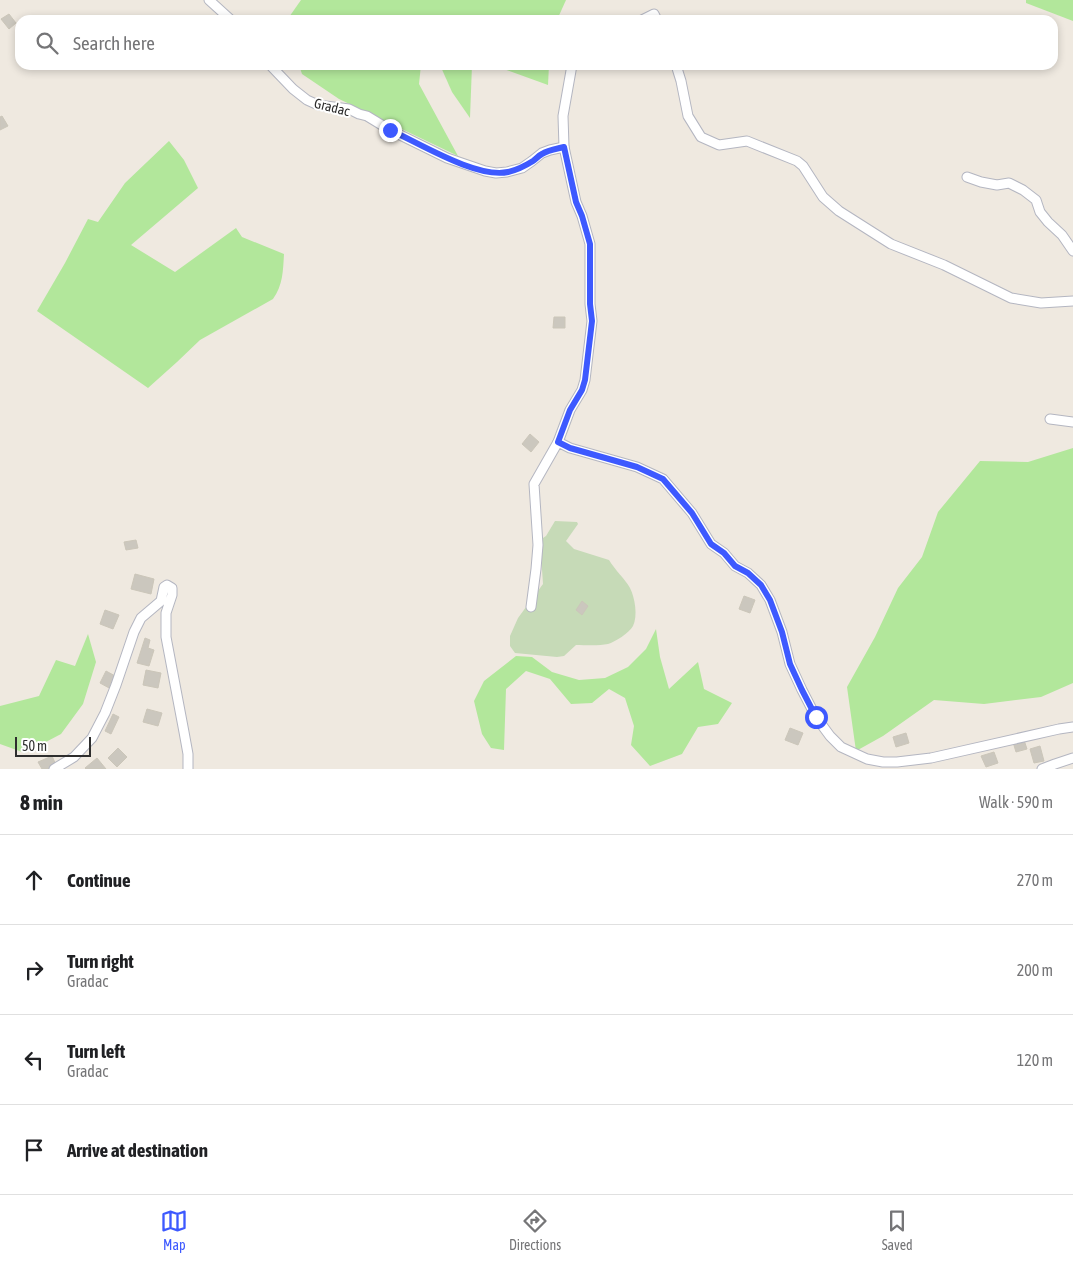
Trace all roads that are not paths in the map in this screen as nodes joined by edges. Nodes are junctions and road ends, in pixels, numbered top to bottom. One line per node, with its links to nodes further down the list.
1 (209, 0): 2 (street)
2 (226, 15)
3 (275, 70): 6 (street, Gradac)
4 (571, 70): 6 (street)
5 (678, 70): 9 (street)
6 (564, 147): 12 (street)
7 (967, 177): 8 (street)
8 (1073, 251)
9 (1073, 301)
10 (1050, 419): 11 (street)
11 (1073, 422)
12 (558, 442): 13 (street); 14 (street)
13 (531, 607)
14 (1073, 727)
15 (1073, 758): 18 (street)
16 (54, 769): 17 (street)
17 (188, 769)
18 (1042, 769)

